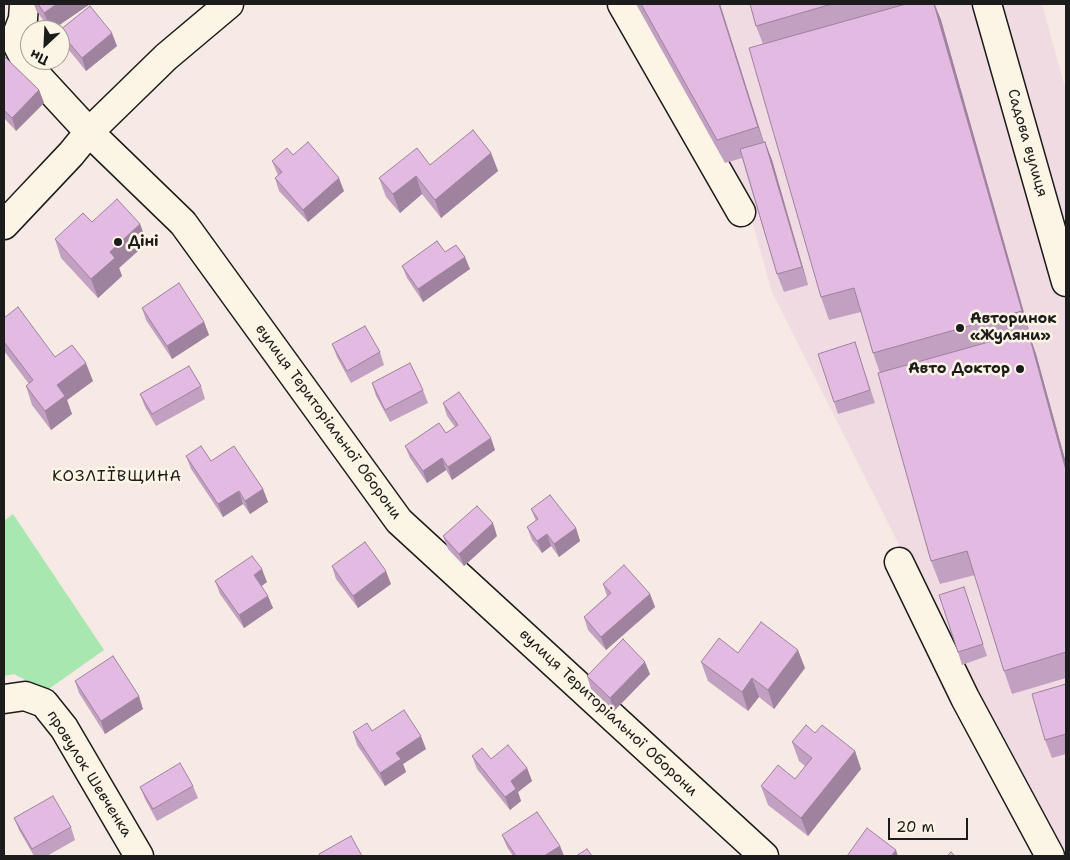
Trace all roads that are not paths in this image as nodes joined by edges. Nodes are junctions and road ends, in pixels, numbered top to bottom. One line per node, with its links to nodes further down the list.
1 (24, 4): 5 (street, вулиця Територіальної Оборони)
2 (229, 4): 5 (street)
3 (622, 4): 6 (street)
4 (987, 4): 8 (street, Садова вулиця)
5 (89, 132): 7 (street); 12 (street, вулиця Територіальної Оборони)
6 (741, 212)
7 (4, 225)
8 (1066, 282)
9 (899, 562): 13 (street)
10 (4, 698): 11 (street, провулок Шевченка)
11 (139, 856)
12 (764, 856)
13 (1050, 856)

